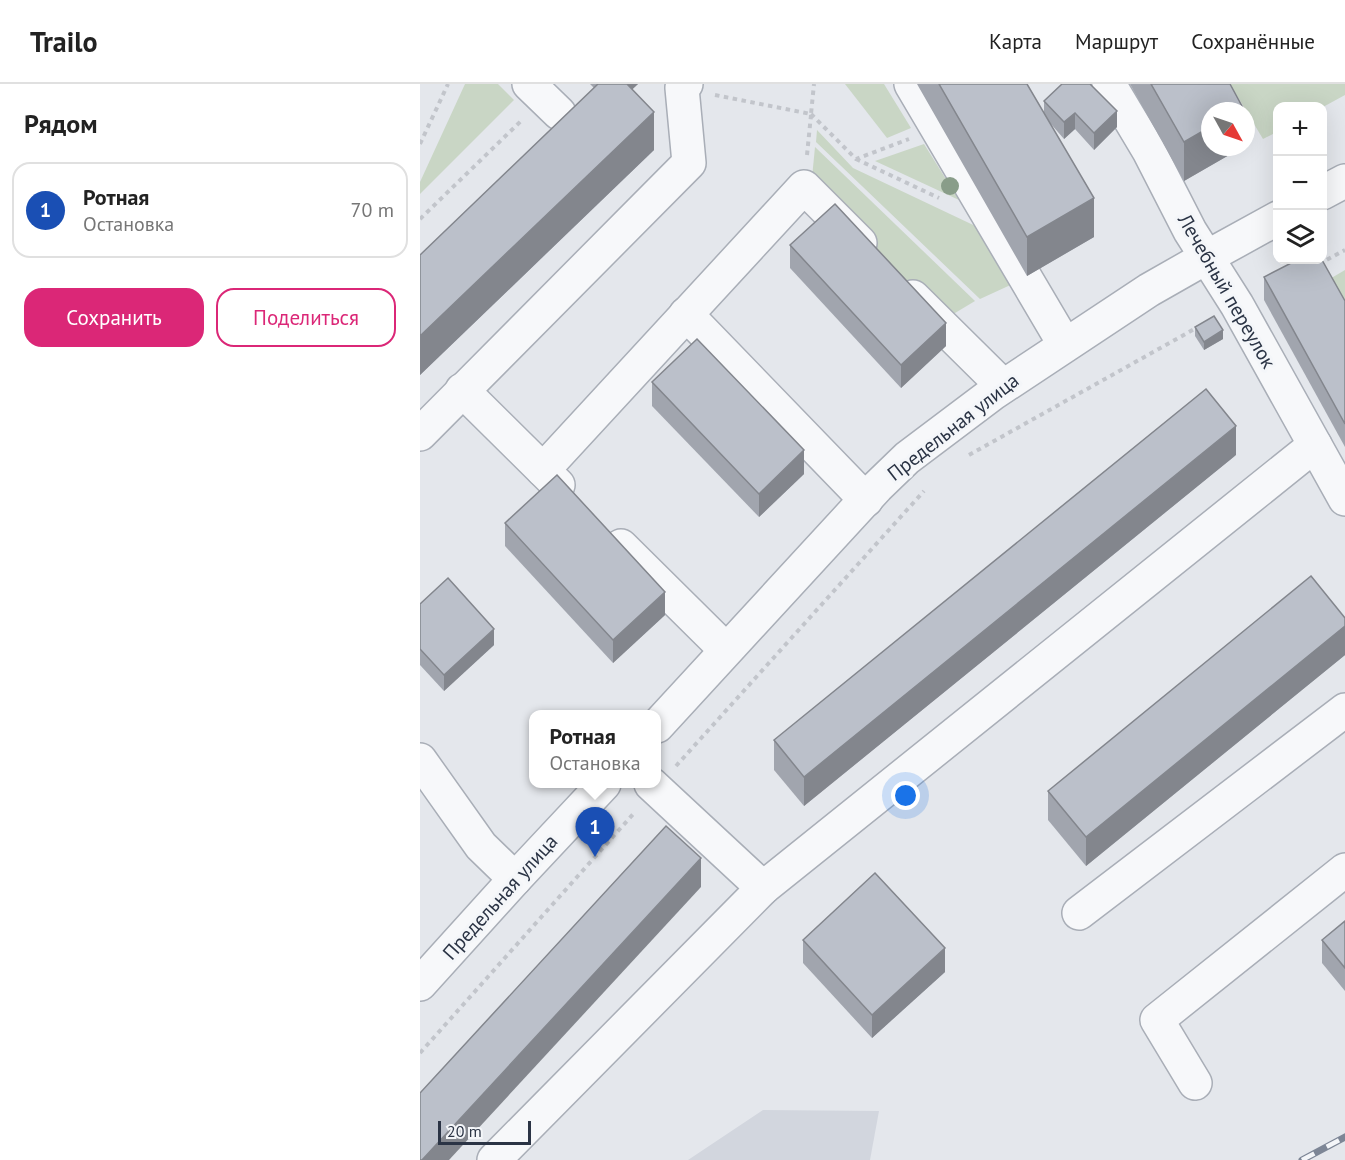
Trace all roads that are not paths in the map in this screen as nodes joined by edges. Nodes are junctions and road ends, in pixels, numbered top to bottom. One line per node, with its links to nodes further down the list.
1 (911, 84): 9 (street)
2 (1109, 84): 7 (street, Лечебный переулок)
3 (684, 86): 11 (street)
4 (1345, 181): 5 (street)
5 (1327, 191)
6 (1273, 221): 7 (street, Предельная улица)
7 (1207, 257): 9 (street, Предельная улица); 13 (street, Лечебный переулок)
8 (686, 314): 10 (street); 14 (street); 16 (street)
9 (1065, 345): 10 (street, Предельная улица)
10 (1003, 386): 16 (street, Предельная улица)
11 (462, 390): 12 (street); 14 (street)
12 (420, 434)
13 (1315, 445): 15 (street, Лечебный переулок); 27 (street)
14 (543, 470): 17 (street)
15 (1345, 499)
16 (866, 500): 19 (street, Предельная улица)
17 (577, 503)
18 (602, 528): 19 (street)
19 (726, 650): 21 (street, Предельная улица)
20 (1345, 710): 28 (street)
21 (661, 722)
22 (420, 760): 26 (street)
23 (599, 788): 26 (street, Предельная улица)
24 (656, 788): 27 (street)
25 (1345, 870): 30 (street)
26 (515, 879): 29 (street, Предельная улица)
27 (763, 888): 31 (street)
28 (1079, 913)
29 (420, 984)
30 (1195, 1083)
31 (494, 1160)

